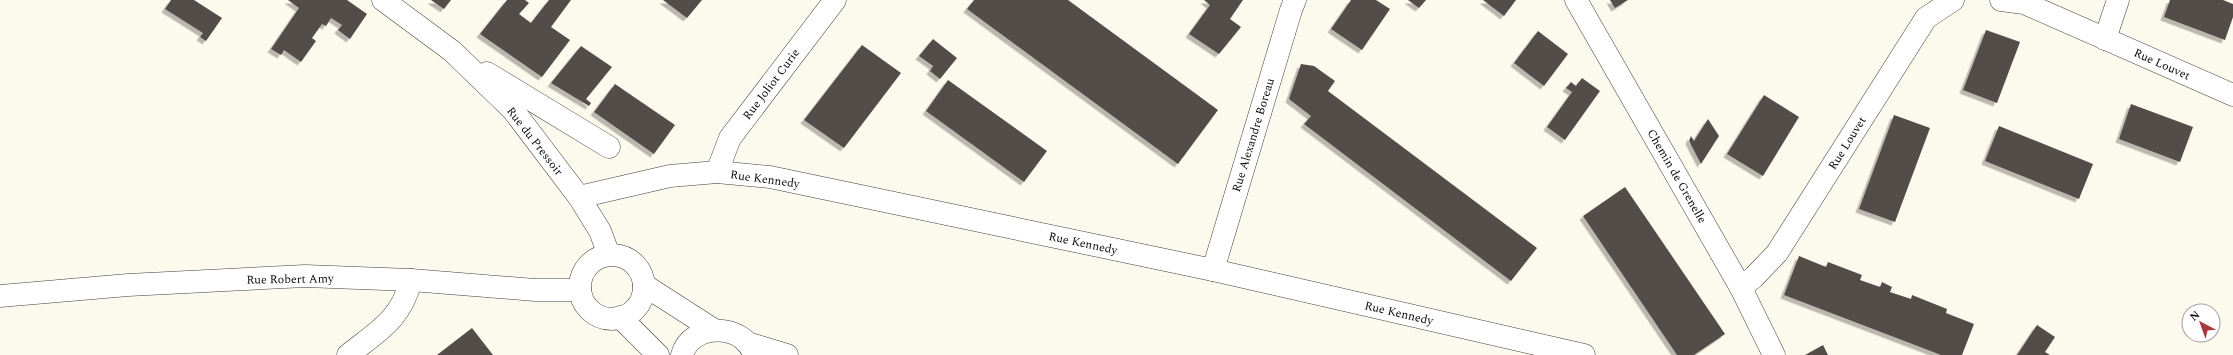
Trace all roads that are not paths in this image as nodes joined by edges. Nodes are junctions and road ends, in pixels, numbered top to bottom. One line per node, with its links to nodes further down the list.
1 (383, 0): 9 (street, Rue du Pressoir)
2 (834, 0): 12 (street, Rue Joliot Curie)
3 (1295, 0): 15 (street, Rue Alexandre Boreau)
4 (1576, 0): 18 (street, Chemin de Grenelle)
5 (1953, 0): 18 (street, Rue Louvet)
6 (2001, 0): 8 (street, Rue Louvet)
7 (2118, 0): 8 (street)
8 (2105, 38): 10 (street, Rue Louvet)
9 (452, 51): 11 (street); 13 (street, Rue du Pressoir)
10 (2233, 95)
11 (610, 147)
12 (717, 172): 13 (street, Rue Kennedy); 15 (street, Rue Kennedy)
13 (579, 197): 14 (street, Rue du Pressoir)
14 (609, 255): 17 (street); 19 (street)
15 (1213, 270): 28 (street, Rue Kennedy)
16 (411, 280): 19 (street, Rue Robert Amy); 20 (street, Rue Robert Amy); 24 (street)
17 (644, 285): 21 (street); 22 (street)
18 (1740, 288): 29 (street, Chemin de Grenelle)
19 (580, 290): 21 (street)
20 (0, 296)
21 (620, 318): 25 (street)
22 (714, 330): 23 (street); 26 (street)
23 (750, 349): 27 (street)
24 (348, 355)
25 (658, 355)
26 (682, 355)
27 (787, 355)
28 (1584, 355)
29 (1774, 355)

